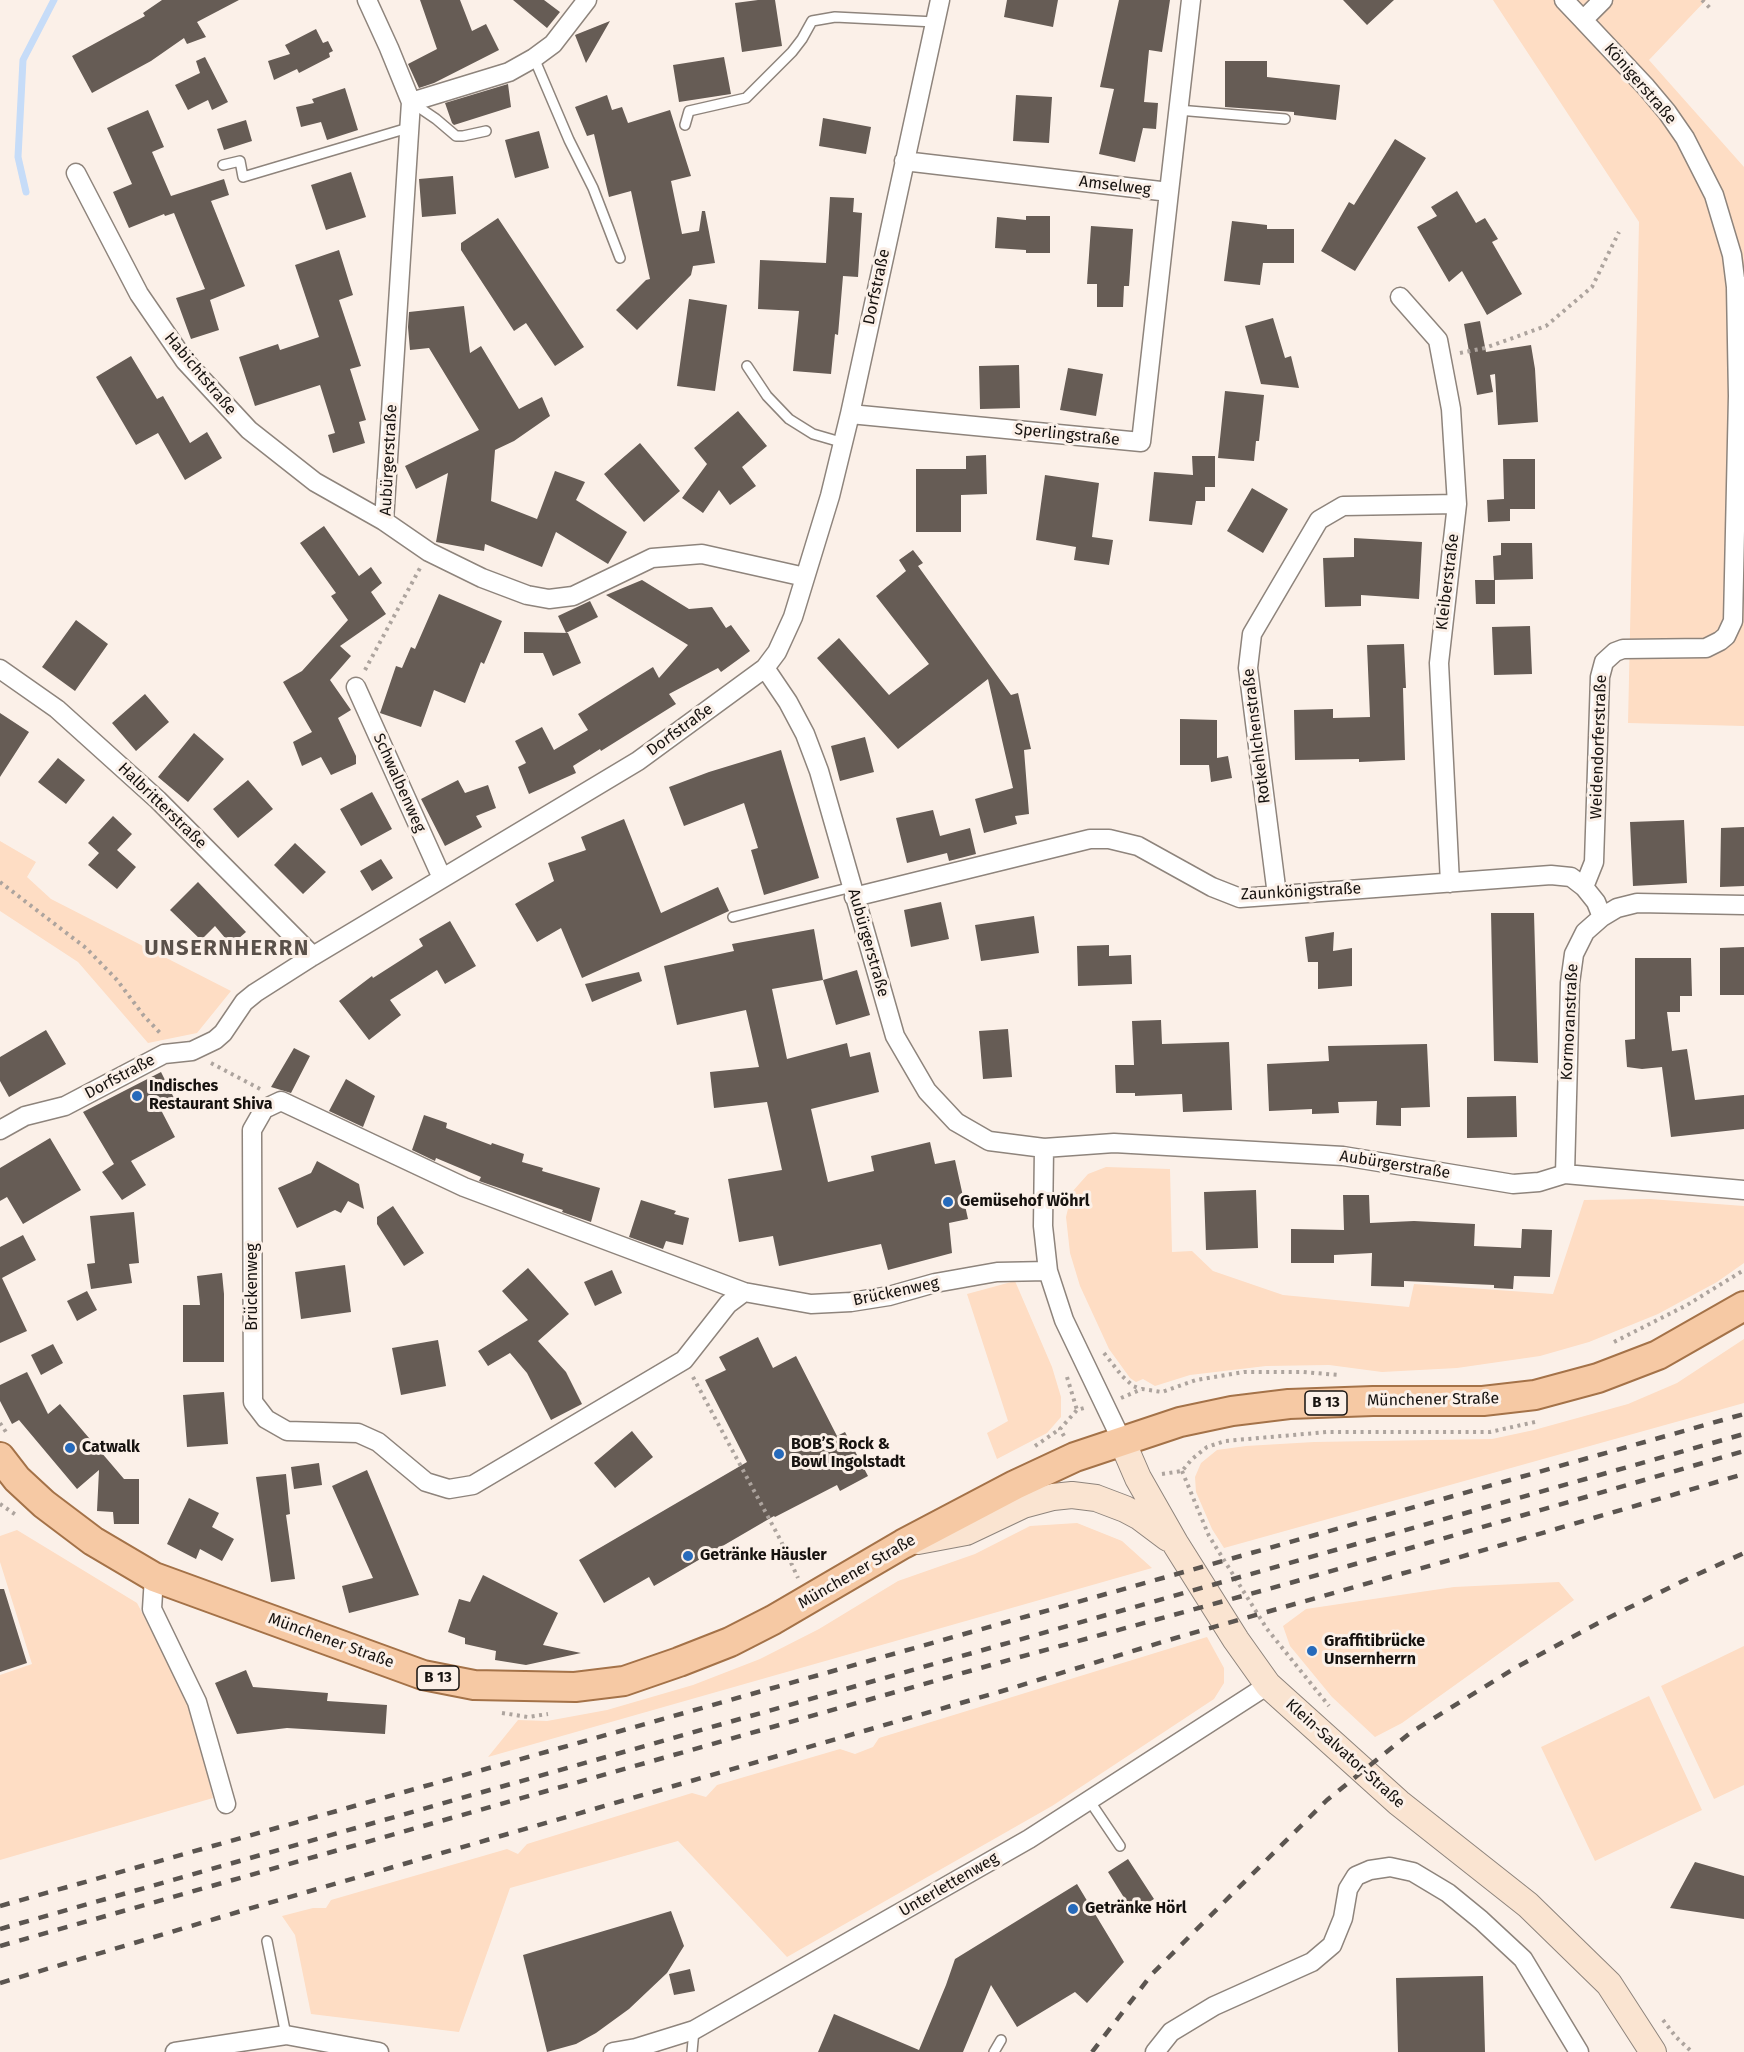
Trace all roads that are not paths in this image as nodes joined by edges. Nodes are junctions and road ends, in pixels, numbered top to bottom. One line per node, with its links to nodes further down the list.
1 (367, 0): 10 (street, Aubürgerstraße)
2 (587, 0): 9 (street)
3 (940, 0): 8 (street, Dorfstraße)
4 (1191, 0): 11 (street, Amselweg)
5 (1564, 0): 7 (street, Königerstraße)
6 (1603, 0): 7 (street)
7 (1582, 20): 21 (street, Königerstraße)
8 (935, 22): 13 (lane); 16 (street, Dorfstraße)
9 (534, 58): 10 (street); 20 (lane)
10 (411, 102): 14 (street, Aubürgerstraße); 15 (lane)
11 (1178, 110): 12 (lane); 19 (street, Amselweg)
12 (1285, 119)
13 (685, 125)
14 (408, 128): 17 (lane); 27 (street, Aubürgerstraße)
15 (486, 130)
16 (904, 161): 19 (street, Amselweg); 24 (street, Dorfstraße)
17 (223, 165)
18 (76, 172): 27 (street, Habichtstraße)
19 (1169, 192): 24 (street, Sperlingstraße)
20 (620, 258)
21 (1740, 286): 34 (street, Weidendorferstraße)
22 (1400, 297): 26 (street, Kleiberstraße)
23 (747, 366): 25 (lane)
24 (850, 414): 25 (street, Dorfstraße)
25 (844, 443): 28 (street, Dorfstraße)
26 (1457, 504): 33 (street, Kleiberstraße); 36 (street, Rotkehlchenstraße)
27 (384, 521): 28 (street, Aubürgerstraße)
28 (805, 577): 29 (street, Dorfstraße)
29 (765, 668): 32 (street, Dorfstraße); 35 (street, Aubürgerstraße)
30 (0, 669): 40 (street, Halbritterstraße)
31 (356, 687): 32 (street, Schwalbenweg)
32 (442, 878): 40 (street, Dorfstraße)
33 (1450, 883): 34 (street, Zaunkönigstraße); 36 (street, Zaunkönigstraße)
34 (1584, 887): 39 (street)
35 (853, 892): 36 (street, Zaunkönigstraße); 38 (lane); 42 (street, Aubürgerstraße)
36 (1277, 895)
37 (1744, 905): 39 (street, Kormoranstraße)
38 (734, 917)
39 (1602, 917): 43 (street, Kormoranstraße)
40 (313, 956): 41 (street, Dorfstraße)
41 (0, 1130)
42 (1044, 1148): 43 (street, Aubürgerstraße); 45 (street)
43 (1565, 1174): 44 (street, Aubürgerstraße)
44 (1744, 1190)
45 (1048, 1271): 46 (street, Brückenweg); 48 (street, Klein-Salvator-Straße)
46 (744, 1292): 46 (street, Brückenweg)
47 (1744, 1306): 48 (main road, Münchener Straße / B 13)
48 (1122, 1441): 50 (main road, Klein-Salvator-Straße); 51 (main road, Münchener Straße / B 13)
49 (6, 1448): 52 (main road, Münchener Straße / B 13)
50 (1175, 1543): 51 (main road); 53 (main road, Klein-Salvator-Straße)
51 (903, 1544): 52 (main road, Münchener Straße / B 13)
52 (154, 1576): 55 (street)
53 (1268, 1684): 54 (street, Unterlettenweg); 68 (main road, Klein-Salvator-Straße)
54 (1089, 1800): 56 (lane); 58 (street, Unterlettenweg)
55 (226, 1804)
56 (1120, 1846)
57 (267, 1941): 59 (lane)
58 (694, 2030): 63 (street, Unterlettenweg); 64 (lane)
59 (286, 2035): 61 (street); 62 (street)
60 (1001, 2040): 65 (lane)
61 (175, 2052)
62 (379, 2052)
63 (613, 2052)
64 (692, 2052)
65 (994, 2052)
66 (1155, 2052): 67 (street)
67 (1579, 2052)
68 (1653, 2052)

